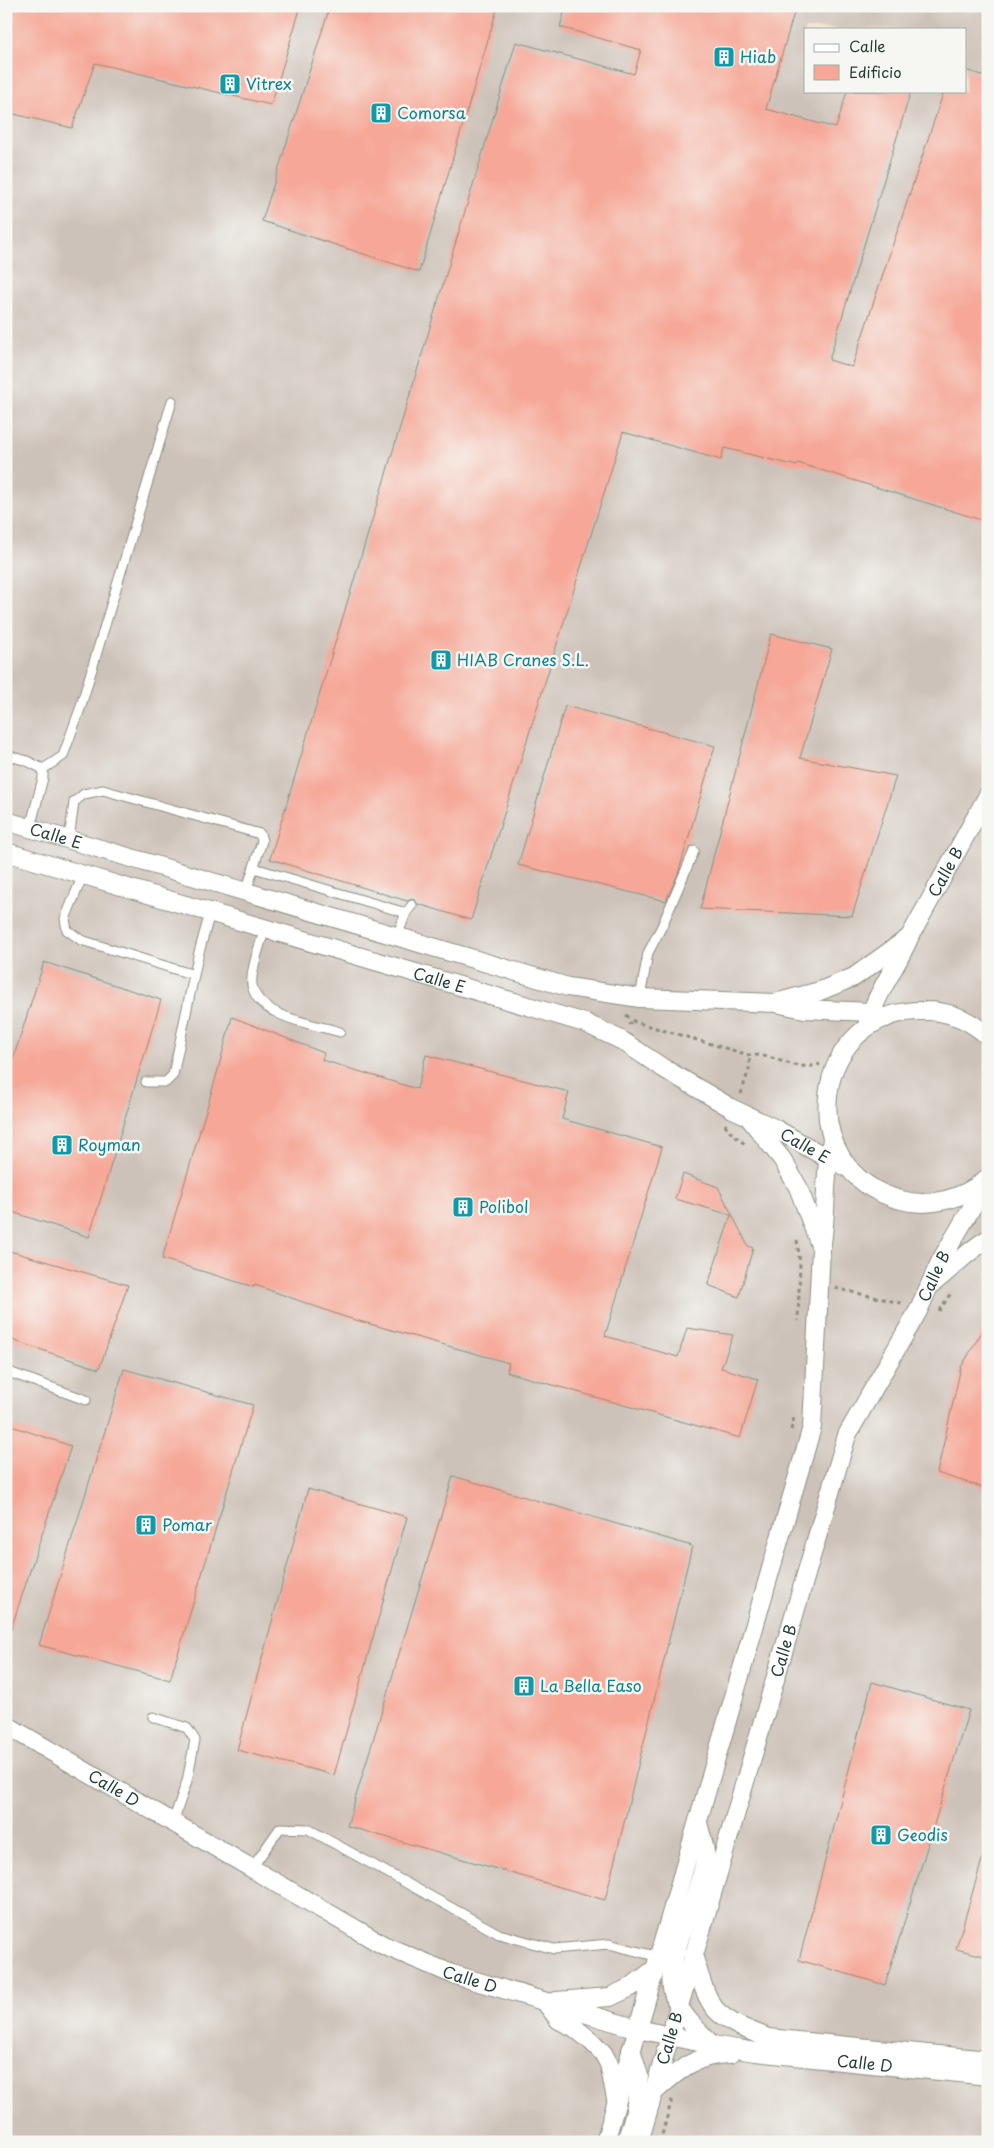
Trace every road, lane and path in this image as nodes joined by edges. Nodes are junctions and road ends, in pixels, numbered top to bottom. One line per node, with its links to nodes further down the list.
1 (172, 402): 3 (lane)
2 (6, 755): 3 (lane)
3 (43, 769): 6 (lane)
4 (988, 795): 18 (street, Calle B)
5 (6, 821): 6 (street, Calle E)
6 (30, 828): 7 (street, Calle E)
7 (70, 840): 10 (lane); 12 (street, Calle E)
8 (694, 851): 20 (lane)
9 (6, 852): 11 (street, Calle E)
10 (254, 868): 12 (lane); 15 (lane)
11 (83, 875): 14 (street, Calle E); 19 (lane)
12 (246, 892): 17 (street, Calle E)
13 (412, 904): 15 (lane)
14 (210, 912): 16 (street, Calle E); 19 (lane)
15 (406, 913): 17 (lane)
16 (264, 928): 24 (lane); 31 (street, Calle E)
17 (397, 936): 20 (street, Calle E)
18 (909, 938): 21 (street, Calle E); 22 (street, Calle B)
19 (194, 975): 28 (lane)
20 (640, 998): 21 (street, Calle E)
21 (776, 1003): 22 (street, Calle E)
22 (878, 1015): 25 (street); 27 (street)
23 (635, 1022): 26 (path)
24 (340, 1032)
25 (988, 1036)
26 (749, 1055): 27 (path); 29 (path)
27 (841, 1056): 32 (street)
28 (146, 1082)
29 (738, 1100)
30 (728, 1119): 33 (path)
31 (750, 1119): 34 (street, Calle E); 41 (street, Calle B)
32 (832, 1140): 34 (street, Calle B); 35 (street)
33 (750, 1148)
34 (828, 1158): 35 (street, Calle E); 41 (street, Calle B)
35 (847, 1167): 37 (street)
36 (985, 1180): 37 (street); 38 (street, Calle B)
37 (953, 1198): 38 (street)
38 (981, 1202): 42 (street, Calle B)
39 (797, 1236): 47 (path)
40 (988, 1239): 42 (street)
41 (821, 1250): 55 (street, Calle B)
42 (932, 1283): 57 (street, Calle B)
43 (828, 1287): 45 (path)
44 (951, 1292): 46 (path)
45 (908, 1306)
46 (938, 1313)
47 (798, 1330)
48 (6, 1371): 49 (lane)
49 (86, 1400)
50 (794, 1415): 51 (path)
51 (791, 1433)
52 (153, 1717): 54 (lane)
53 (6, 1725): 54 (street, Calle D)
54 (173, 1822): 56 (street, Calle D)
55 (698, 1823): 58 (street, Calle B); 60 (street)
56 (252, 1868): 58 (lane); 59 (street, Calle D)
57 (694, 1954): 60 (street, Calle B); 64 (street, Calle D)
58 (657, 1963): 59 (street); 62 (street, Calle B)
59 (545, 2002): 61 (street, Calle D); 72 (street)
60 (678, 2005): 63 (street, Calle B); 65 (street)
61 (610, 2021): 62 (street, Calle D); 66 (street)
62 (638, 2029): 63 (street, Calle D); 66 (street, Calle B)
63 (670, 2035): 65 (street, Calle D); 70 (street, Calle B)
64 (768, 2038): 65 (street); 68 (street, Calle D)
65 (708, 2040): 67 (street, Calle D)
66 (632, 2051): 72 (street, Calle B); 74 (street)
67 (755, 2052): 69 (street, Calle D); 70 (street)
68 (988, 2060)
69 (988, 2076)
70 (653, 2094): 75 (street, Calle B)
71 (673, 2096): 76 (path)
72 (617, 2101): 73 (street, Calle B)
73 (605, 2142)
74 (626, 2142)
75 (639, 2142)
76 (660, 2142)

